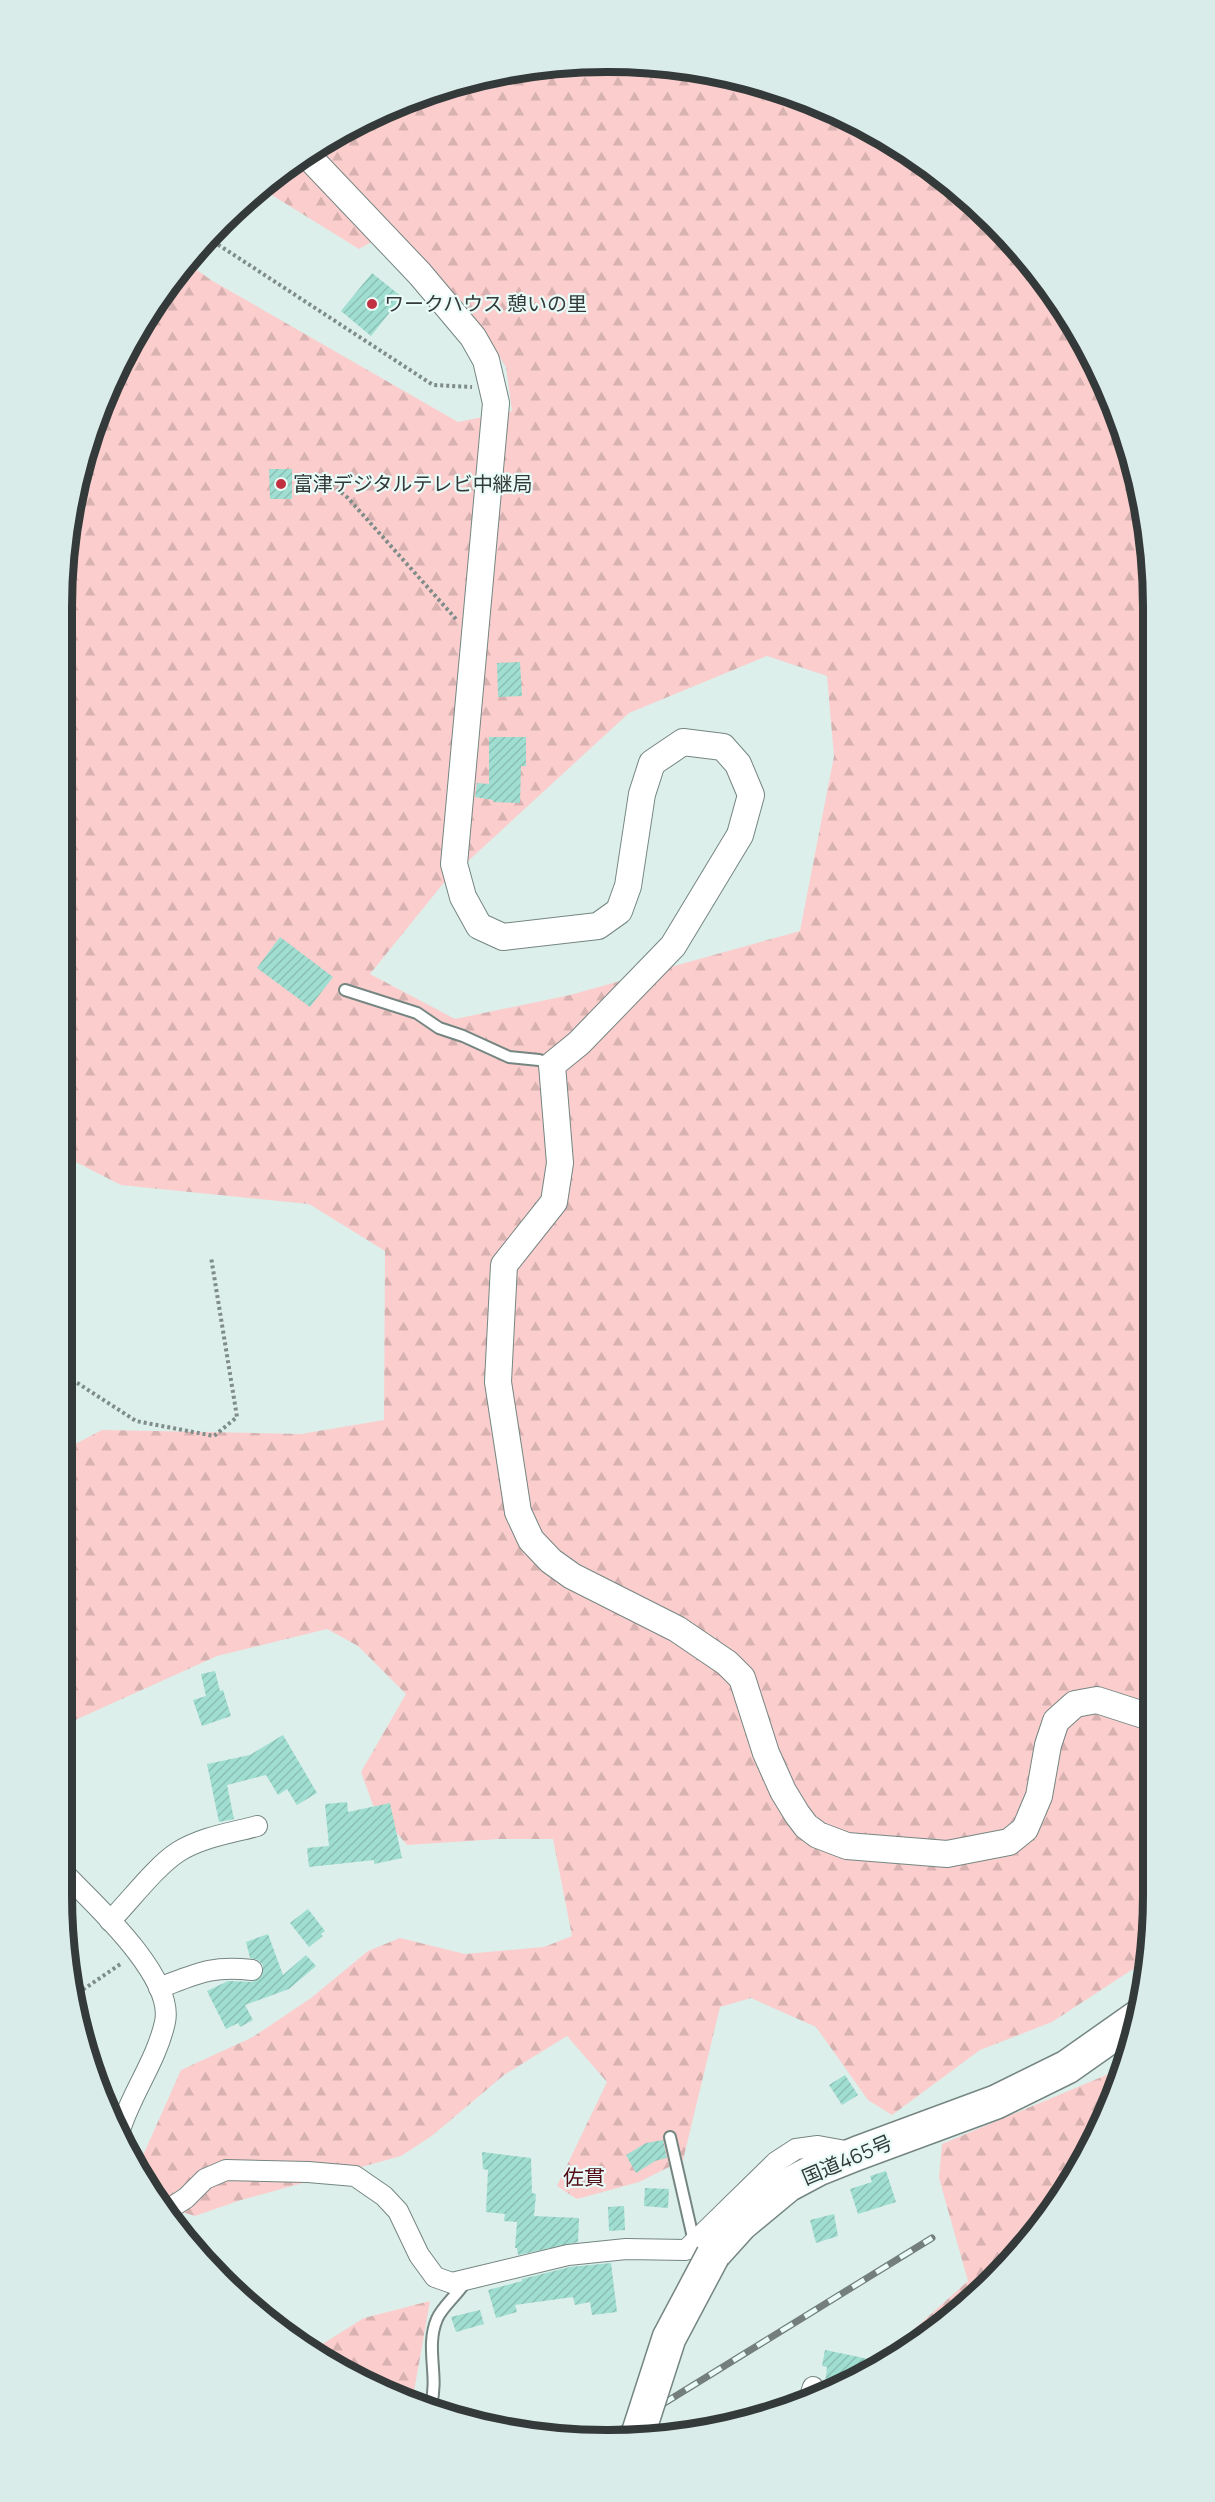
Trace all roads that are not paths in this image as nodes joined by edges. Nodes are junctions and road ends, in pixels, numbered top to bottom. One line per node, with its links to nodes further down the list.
1 (312, 161): 3 (street)
2 (345, 990): 3 (lane)
3 (552, 1065): 4 (street)
4 (1143, 1715)
5 (257, 1826): 7 (street)
6 (72, 1882): 7 (street)
7 (110, 1922): 9 (street)
8 (252, 1970): 9 (street)
9 (159, 1988): 11 (street)
10 (1127, 2025): 14 (highway, 国道465号)
11 (123, 2122)
12 (670, 2137): 14 (lane)
13 (173, 2207): 15 (street)
14 (703, 2249): 15 (street); 17 (highway, 国道465号, bridge)
15 (468, 2279): 16 (lane)
16 (433, 2401)
17 (640, 2429)

